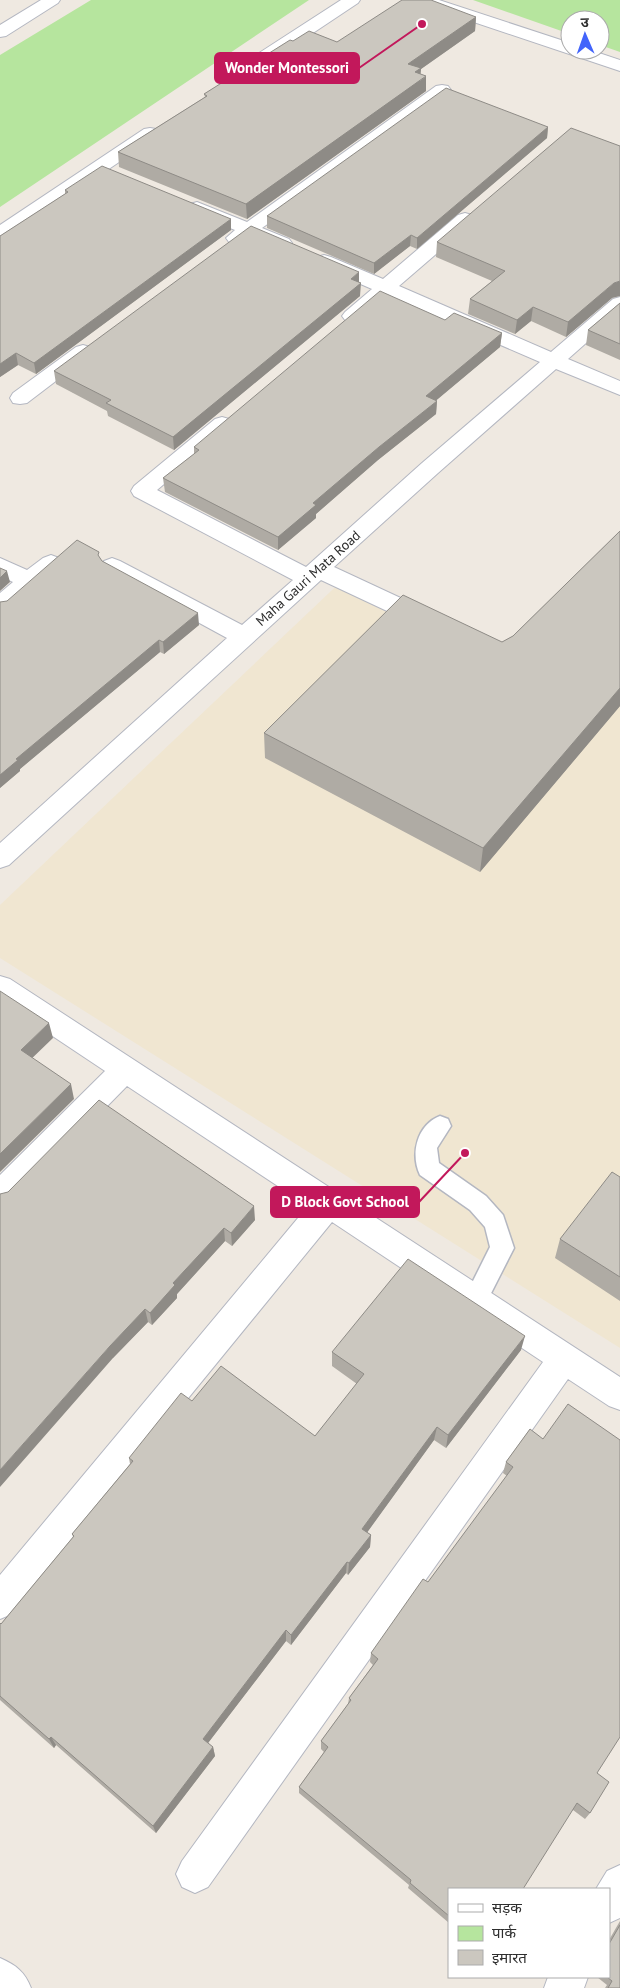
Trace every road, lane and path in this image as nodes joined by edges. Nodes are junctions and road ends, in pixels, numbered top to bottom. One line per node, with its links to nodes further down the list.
1 (52, 0): 4 (street)
2 (352, 0): 8 (street)
3 (424, 0): 5 (street)
4 (0, 32)
5 (560, 46)
6 (602, 60): 7 (street)
7 (620, 66)
8 (248, 68)
9 (442, 90): 13 (street)
10 (165, 123): 14 (street)
11 (178, 200): 13 (street)
12 (481, 206): 16 (street)
13 (249, 229): 15 (street); 16 (street)
14 (0, 234)
15 (225, 246)
16 (385, 288): 18 (street); 20 (street)
17 (620, 303): 20 (street, Maha Gauri Mata Road)
18 (340, 326)
19 (98, 340): 22 (street)
20 (555, 361): 21 (street); 27 (street, Maha Gauri Mata Road)
21 (620, 389)
22 (20, 398)
23 (233, 415): 27 (street)
24 (51, 563): 28 (street)
25 (0, 566): 28 (street)
26 (112, 566): 31 (street)
27 (313, 574): 30 (street); 31 (street, Maha Gauri Mata Road)
28 (29, 581): 29 (street)
29 (0, 605)
30 (448, 630)
31 (244, 637): 32 (street, Maha Gauri Mata Road)
32 (0, 858)
33 (0, 987): 34 (street)
34 (125, 1069): 36 (street); 37 (street)
35 (440, 1126): 38 (lane)
36 (0, 1195)
37 (329, 1203): 38 (street); 41 (street)
38 (476, 1299): 39 (street)
39 (564, 1358): 40 (street); 42 (street)
40 (620, 1395)
41 (0, 1602)
42 (194, 1874)
43 (620, 1884): 44 (street)
44 (610, 1902)
45 (0, 1977): 46 (street)
46 (12, 1988)

